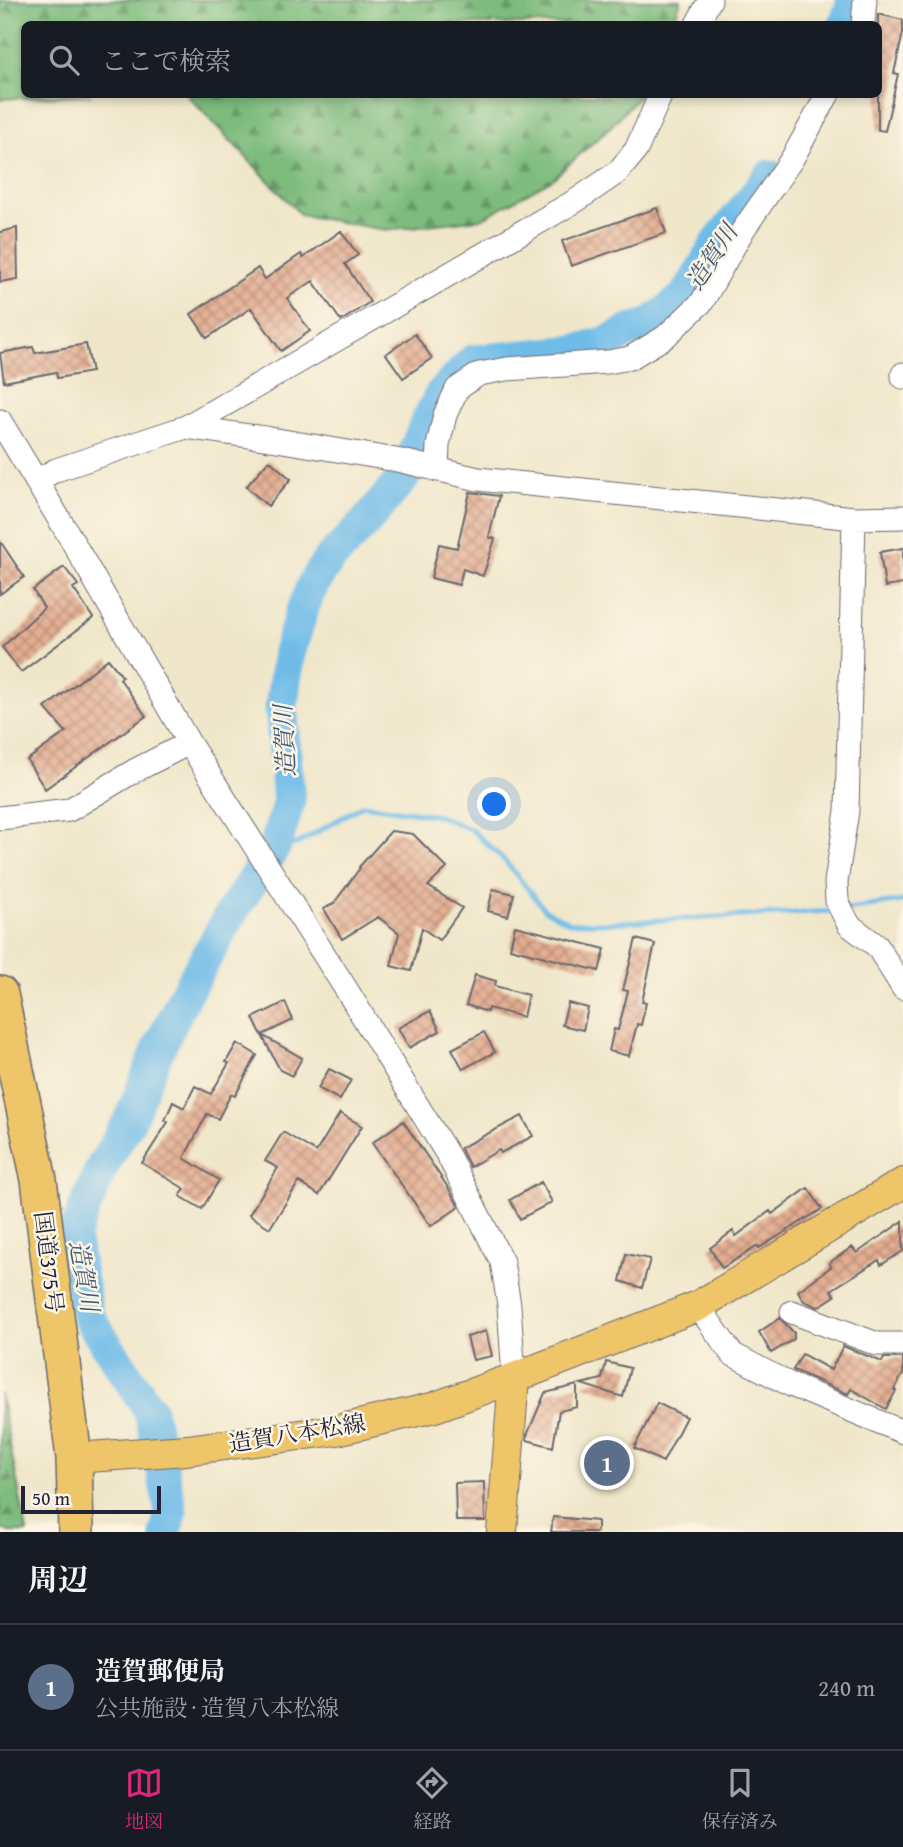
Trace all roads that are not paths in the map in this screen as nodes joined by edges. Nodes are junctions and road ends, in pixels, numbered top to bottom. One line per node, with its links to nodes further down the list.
1 (710, 0): 3 (street)
2 (865, 0): 4 (street)
3 (699, 21)
4 (863, 21)
5 (660, 98): 8 (street)
6 (826, 98): 9 (street)
7 (0, 421): 10 (street)
8 (186, 427): 9 (street); 10 (street)
9 (420, 466): 12 (street)
10 (36, 481): 13 (street)
11 (903, 517): 12 (street)
12 (854, 518): 15 (street)
13 (189, 743): 14 (street); 21 (street)
14 (0, 818)
15 (903, 988)
16 (0, 994): 23 (highway, 国道375号)
17 (903, 1183): 18 (main road, 造賀八本松線)
18 (698, 1306): 21 (main road, 造賀八本松線); 22 (street)
19 (792, 1311): 20 (street)
20 (903, 1344)
21 (514, 1378): 23 (main road, 造賀八本松線); 25 (main road)
22 (903, 1432)
23 (74, 1458): 24 (highway, 国道375号)
24 (76, 1532)
25 (502, 1532)

